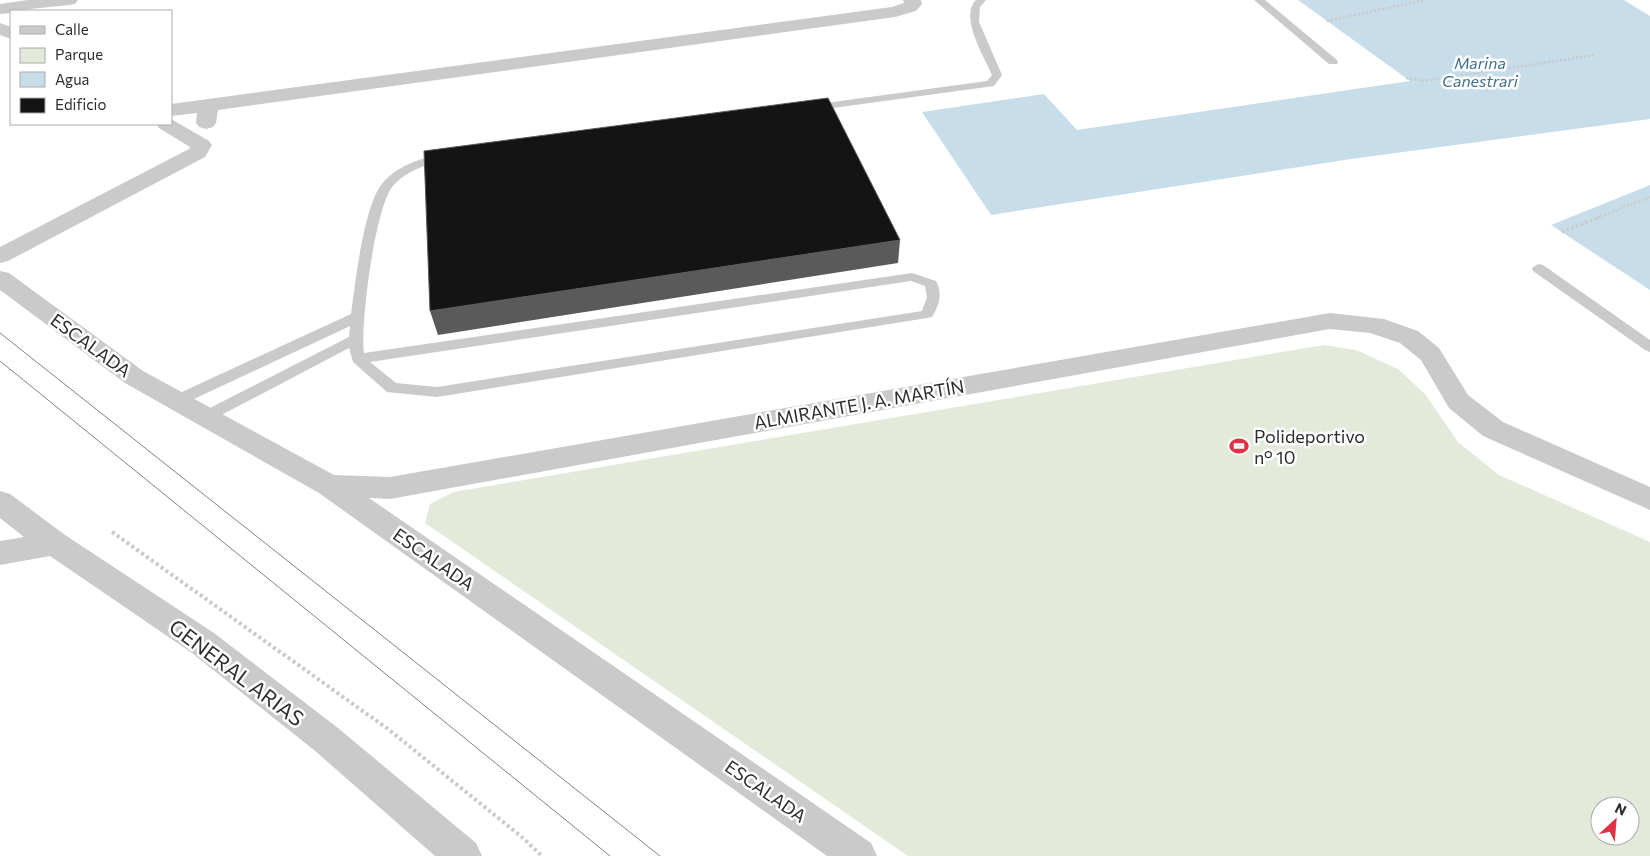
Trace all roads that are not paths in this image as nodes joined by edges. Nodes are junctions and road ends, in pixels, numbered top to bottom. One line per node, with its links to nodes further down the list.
1 (69, 0): 5 (street)
2 (912, 0): 7 (street)
3 (981, 0): 8 (lane)
4 (1259, 0): 6 (lane)
5 (0, 9)
6 (1333, 62)
7 (208, 105): 9 (street); 11 (street)
8 (802, 109)
9 (172, 110)
10 (168, 125): 11 (street)
11 (202, 144): 13 (street)
12 (453, 156): 16 (lane)
13 (0, 256)
14 (1538, 268): 18 (lane)
15 (0, 278): 20 (street, ESCALADA)
16 (357, 316): 17 (lane); 20 (lane)
17 (356, 339): 19 (lane); 21 (lane)
18 (1650, 347)
19 (358, 359): 19 (lane)
20 (176, 400): 21 (street, ESCALADA)
21 (205, 417): 22 (street, ESCALADA)
22 (329, 485): 23 (street, ALMIRANTE J. A. MARTÍN); 28 (street, ESCALADA)
23 (1650, 499)
24 (0, 502): 25 (street, GENERAL ARIAS)
25 (54, 543): 26 (street); 27 (street, GENERAL ARIAS)
26 (0, 554)
27 (463, 856)
28 (858, 856)

